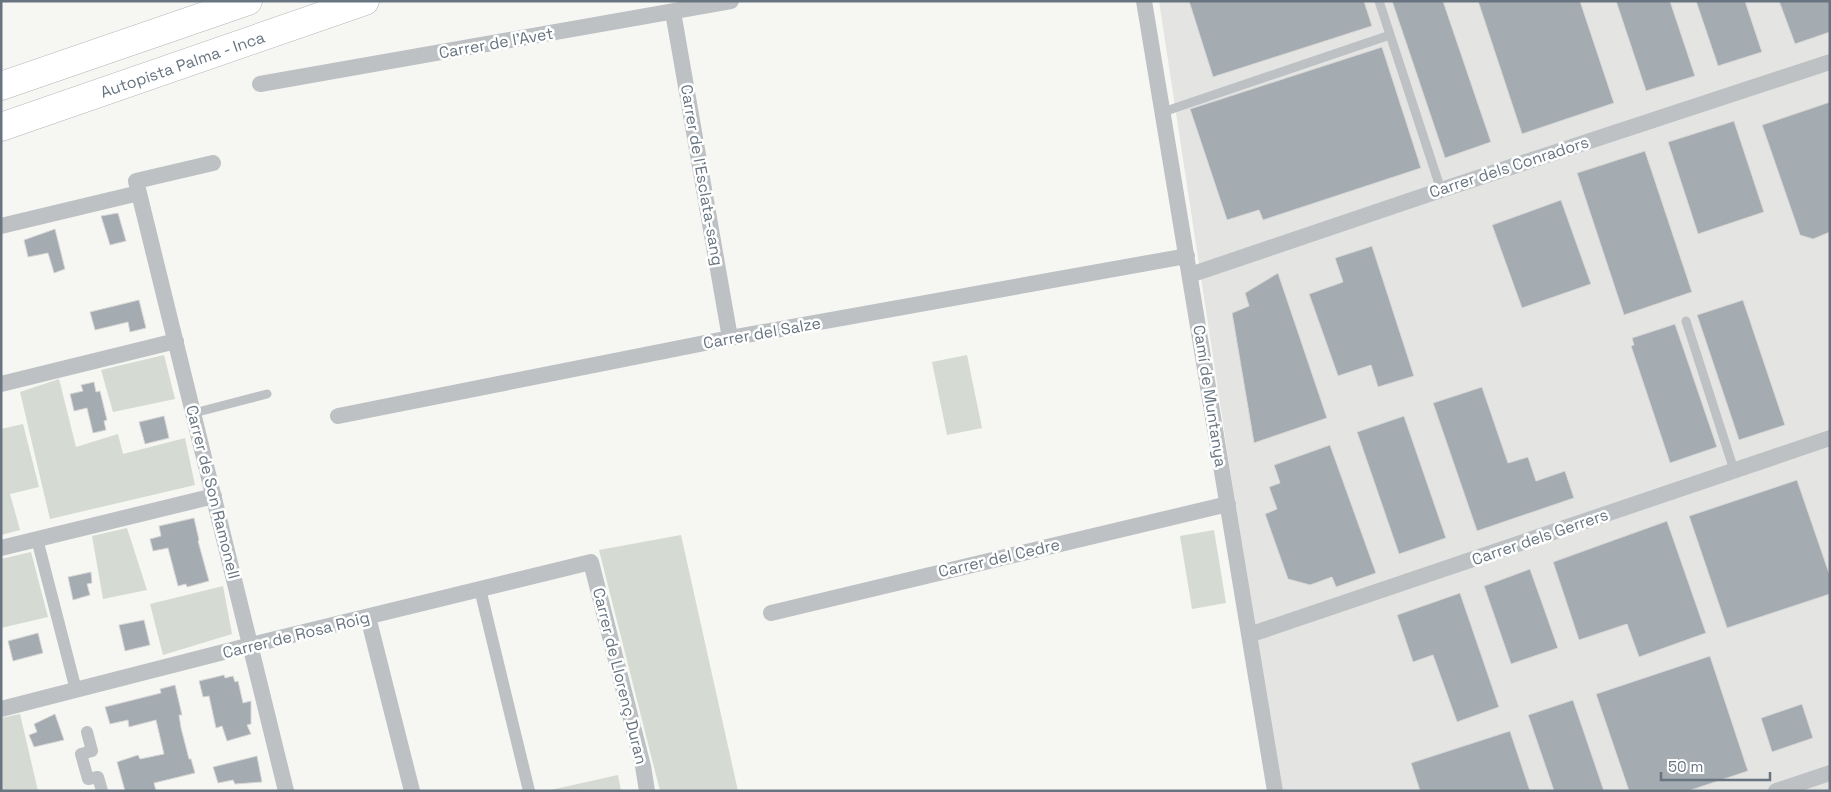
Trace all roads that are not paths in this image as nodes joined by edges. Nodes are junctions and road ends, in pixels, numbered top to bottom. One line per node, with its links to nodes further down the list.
1 (248, 1): 10 (highway)
2 (365, 1): 12 (highway, Autopista Palma - Inca)
3 (731, 1): 6 (street, Carrer de l'Avet)
4 (1144, 1): 11 (street, Camí de Muntanya)
5 (1379, 1): 7 (lane)
6 (673, 12): 9 (street, Carrer de l'Avet); 20 (street, Carrer de l'Esclata-sang)
7 (1390, 35): 11 (lane); 14 (lane)
8 (1830, 62): 14 (street, Carrer dels Conradors)
9 (260, 84)
10 (1, 86)
11 (1163, 112): 17 (street, Camí de Muntanya)
12 (1, 127)
13 (213, 162): 15 (street)
14 (1441, 190): 18 (street, Carrer dels Conradors)
15 (139, 193): 16 (street); 21 (street, Carrer de Son Ramonell)
16 (1, 226)
17 (1187, 256): 18 (street, Camí de Muntanya); 20 (street, Carrer del Salze)
18 (1190, 275): 29 (street, Camí de Muntanya)
19 (1686, 321): 27 (lane)
20 (730, 338): 25 (street, Carrer del Salze)
21 (176, 341): 22 (street); 24 (street, Carrer de Son Ramonell)
22 (1, 384)
23 (267, 394): 24 (lane)
24 (194, 413): 28 (street, Carrer de Son Ramonell)
25 (338, 416)
26 (1830, 438): 27 (street, Carrer dels Gerrers)
27 (1734, 470): 36 (street, Carrer dels Gerrers)
28 (214, 496): 30 (street); 37 (street, Carrer de Son Ramonell)
29 (1228, 504): 34 (street, Carrer del Cedre); 36 (street, Camí de Muntanya)
30 (36, 539): 31 (street); 38 (street)
31 (1, 548)
32 (590, 562): 33 (street, Carrer de Rosa Roig); 42 (street, Carrer de Llorenç Duran)
33 (480, 589): 35 (street, Carrer de Rosa Roig); 46 (street)
34 (770, 612)
35 (368, 617): 37 (street, Carrer de Rosa Roig); 45 (street)
36 (1249, 635): 47 (street, Camí de Muntanya)
37 (251, 645): 38 (street, Carrer de Rosa Roig); 44 (street, Carrer de Son Ramonell)
38 (76, 690): 39 (street, Carrer de Rosa Roig)
39 (1, 709)
40 (87, 732): 43 (street)
41 (1830, 773): 48 (street)
42 (644, 790)
43 (102, 791)
44 (286, 791)
45 (412, 791)
46 (528, 791)
47 (1275, 791)
48 (1776, 791)

